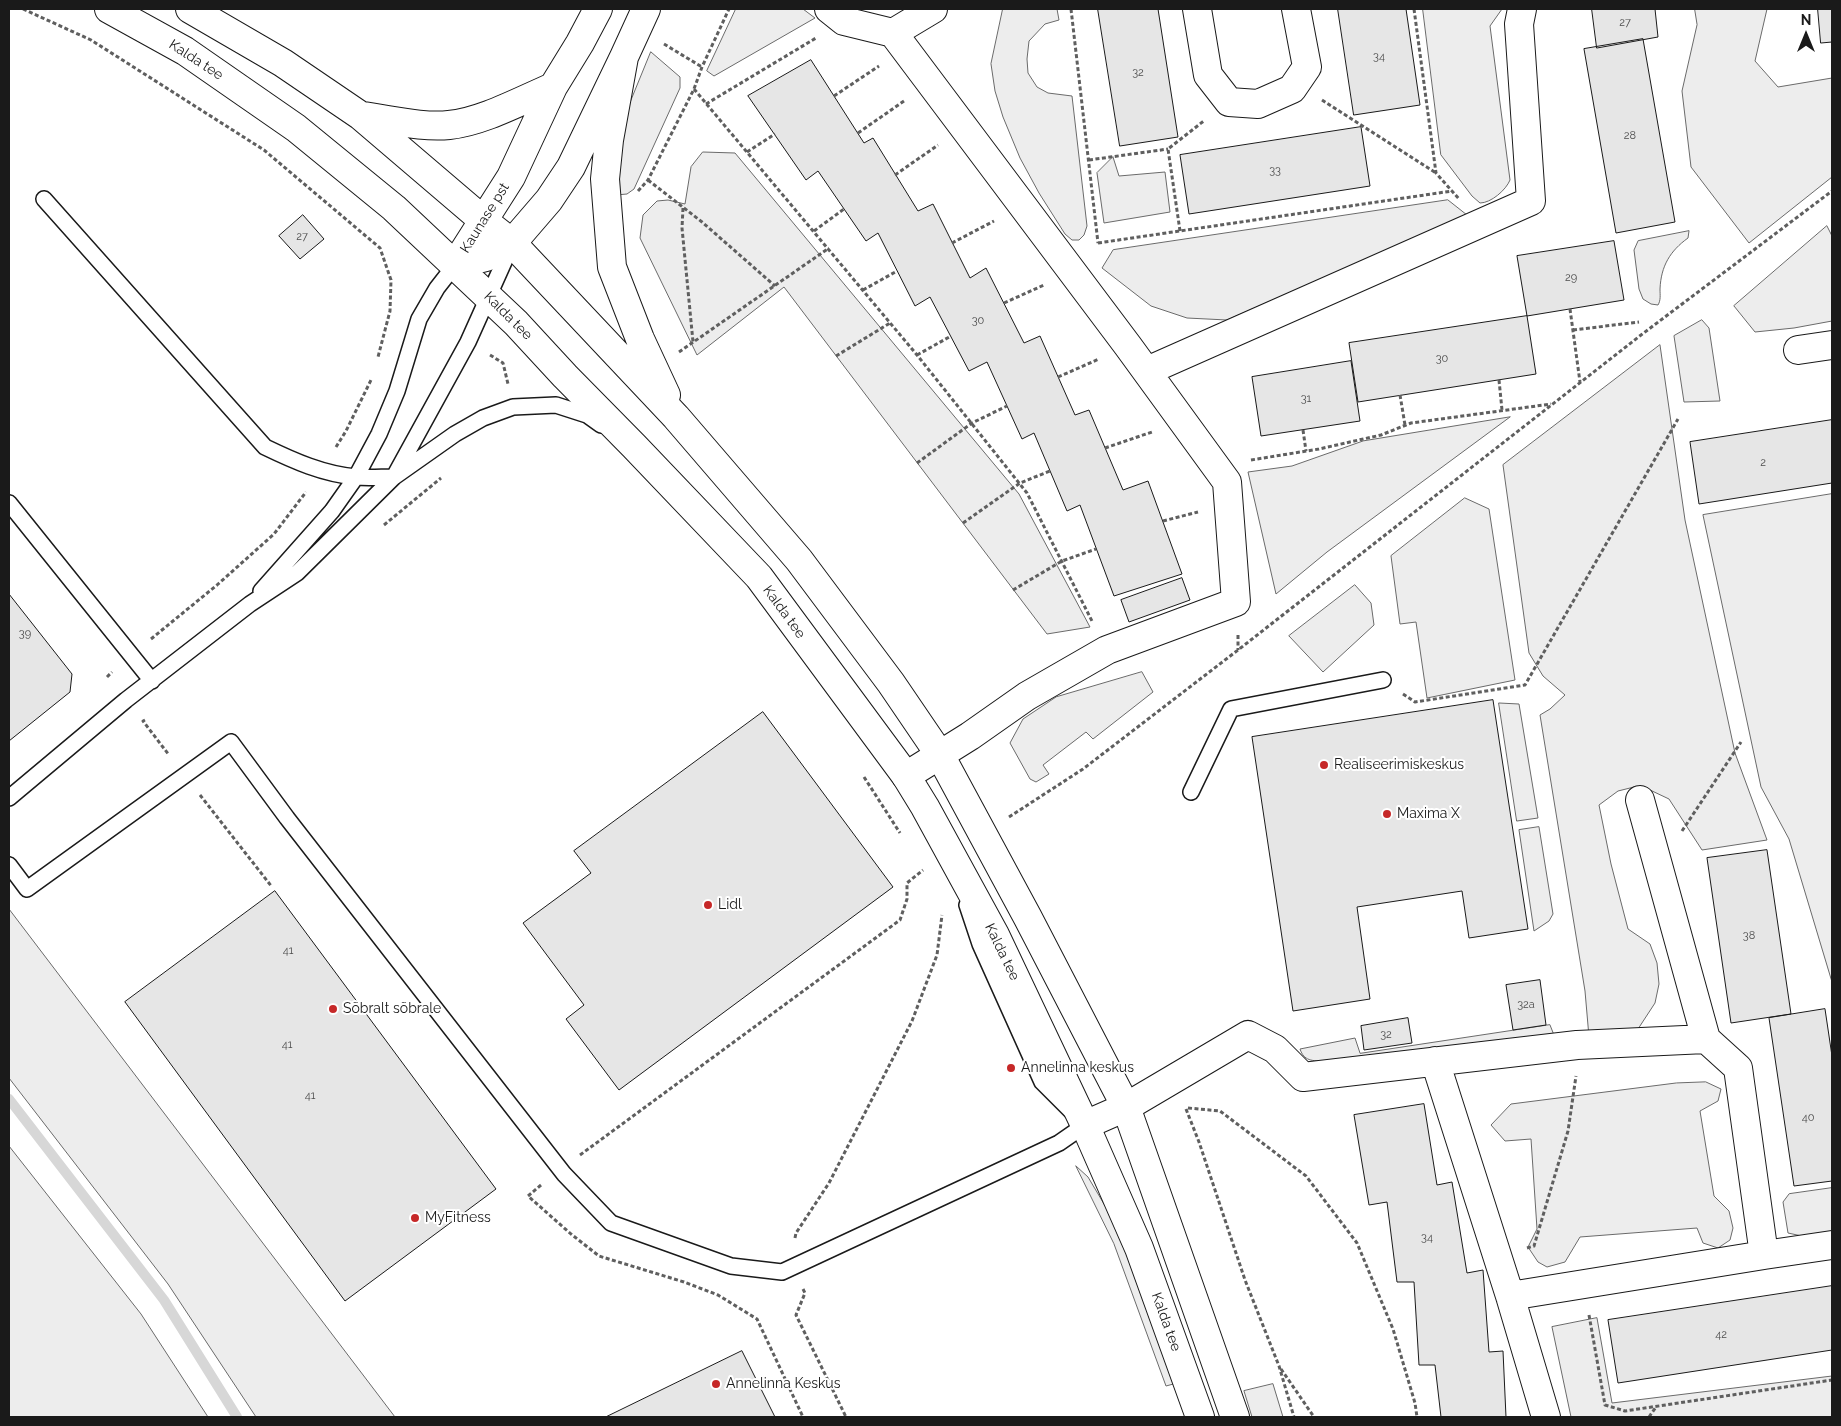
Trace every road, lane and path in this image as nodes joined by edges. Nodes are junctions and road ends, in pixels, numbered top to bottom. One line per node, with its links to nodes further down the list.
1 (23, 9): 69 (path)
2 (109, 9): 50 (street, Kalda tee)
3 (190, 9): 25 (street)
4 (598, 9): 20 (street, Kaunase pst)
5 (646, 9): 16 (street, Kaunase pst)
6 (729, 9): 17 (path)
7 (933, 9): 15 (street)
8 (1071, 9): 31 (path)
9 (1197, 9): 23 (street)
10 (1296, 9): 19 (street)
11 (1414, 9): 32 (path)
12 (1522, 9): 43 (street)
13 (837, 15): 15 (street); 24 (path)
14 (657, 40): 17 (path)
15 (899, 41): 18 (street); 22 (path)
16 (624, 57): 46 (street, Kaunase pst); 79 (street)
17 (702, 67): 21 (path)
18 (930, 83): 26 (street); 27 (path)
19 (1296, 83): 23 (street); 32 (path)
20 (553, 87): 25 (street); 42 (street, Kaunase pst)
21 (694, 89): 24 (path); 34 (path)
22 (834, 96)
23 (1229, 102): 29 (path)
24 (706, 104): 30 (path)
25 (361, 116): 42 (street)
26 (963, 127): 33 (path); 39 (street)
27 (858, 133)
28 (775, 134): 30 (path)
29 (1168, 150): 31 (path); 45 (path)
30 (747, 152): 44 (path)
31 (1089, 160): 48 (path)
32 (1436, 174): 35 (path)
33 (895, 175)
34 (648, 180): 37 (path); 40 (path)
35 (1452, 191): 43 (path); 45 (path)
36 (1832, 191): 74 (path)
37 (636, 193)
38 (44, 199): 90 (lane)
39 (1022, 206): 47 (path); 52 (street)
40 (684, 207): 53 (path); 62 (path)
41 (844, 209): 44 (path)
42 (484, 221): 46 (street); 50 (street, Kaunase pst)
43 (1481, 224): 70 (street)
44 (814, 231): 49 (path)
45 (1180, 231): 48 (path)
46 (512, 243): 50 (street, Kaunase pst); 55 (lane); 79 (street)
47 (952, 243)
48 (1098, 243): 52 (path)
49 (829, 248): 53 (path); 54 (path)
50 (455, 265): 55 (street, Kalda tee); 93 (lane)
51 (898, 271): 54 (path)
52 (1072, 272): 56 (path); 64 (street)
53 (774, 286): 62 (path)
54 (863, 290): 59 (path)
55 (489, 297): 85 (street, Kalda tee); 94 (lane)
56 (1004, 303)
57 (1570, 309): 60 (path)
58 (1639, 322): 60 (path)
59 (890, 323): 67 (path); 68 (path)
60 (1573, 330): 74 (path)
61 (951, 336): 67 (path)
62 (693, 342): 66 (path)
63 (1832, 345): 65 (street)
64 (1128, 346): 70 (street); 72 (path)
65 (1798, 350)
66 (679, 352)
67 (917, 355): 82 (path)
68 (836, 356)
69 (376, 365)
70 (1147, 371): 81 (street)
71 (374, 374): 90 (path)
72 (1058, 377)
73 (1499, 380): 78 (path)
74 (1580, 382): 76 (path)
75 (1400, 395): 83 (path)
76 (1552, 404): 78 (path); 117 (path)
77 (1007, 406): 82 (path)
78 (1502, 410): 83 (path)
79 (676, 417): 110 (street)
80 (1678, 419): 106 (path)
81 (1183, 421): 86 (path); 89 (street)
82 (972, 423): 88 (path); 95 (path)
83 (1405, 425): 87 (path)
84 (1302, 430): 87 (path)
85 (634, 446): 94 (lane); 113 (street, Kalda tee)
86 (1105, 448)
87 (1306, 451): 89 (path)
88 (917, 463)
89 (1216, 466): 103 (street)
90 (320, 470): 93 (lane); 104 (path)
91 (1050, 472): 95 (path)
92 (444, 475): 98 (path)
93 (356, 477): 94 (lane); 102 (lane)
94 (394, 477): 102 (lane)
95 (1020, 484): 97 (path); 100 (path)
96 (9, 503): 104 (lane)
97 (963, 523)
98 (382, 527)
99 (1096, 549): 100 (path)
100 (1062, 561): 101 (path); 103 (path)
101 (1013, 590)
102 (250, 604): 107 (lane)
103 (1107, 650): 110 (street)
104 (131, 655): 105 (path); 107 (lane)
105 (107, 677)
106 (1383, 680): 114 (lane)
107 (152, 681): 115 (lane)
108 (151, 714): 112 (path)
109 (1741, 742): 121 (path)
110 (940, 755): 113 (street); 117 (street)
111 (863, 775): 118 (path)
112 (185, 776): 120 (lane); 122 (path); 129 (lane)
113 (906, 776): 119 (street, Kalda tee)
114 (1191, 792)
115 (9, 798)
116 (1640, 800): 121 (street)
117 (982, 835): 127 (street)
118 (905, 839)
119 (950, 852): 128 (street, Kalda tee); 129 (path)
120 (9, 865)
121 (1658, 866): 124 (street)
122 (272, 887)
123 (943, 907): 133 (path)
124 (1706, 1039): 125 (street); 131 (street)
125 (1577, 1045): 126 (street); 132 (path)
126 (1435, 1061): 127 (street); 132 (street)
127 (1126, 1107): 128 (street); 142 (street)
128 (1085, 1125): 133 (lane); 141 (street, Kalda tee)
129 (560, 1169): 133 (lane); 139 (path)
130 (1832, 1245): 131 (street)
131 (1764, 1255): 134 (street)
132 (1497, 1256): 135 (street)
133 (792, 1268): 140 (path)
134 (1584, 1284): 135 (street); 138 (path)
135 (1510, 1296): 146 (street)
136 (1279, 1366): 143 (path); 144 (path); 145 (path)
137 (1832, 1380): 138 (path)
138 (1656, 1406): 147 (path)
139 (803, 1417)
140 (846, 1417)
141 (1200, 1417)
142 (1235, 1417)
143 (1294, 1417)
144 (1314, 1417)
145 (1417, 1417)
146 (1546, 1417)
147 (1649, 1417)

